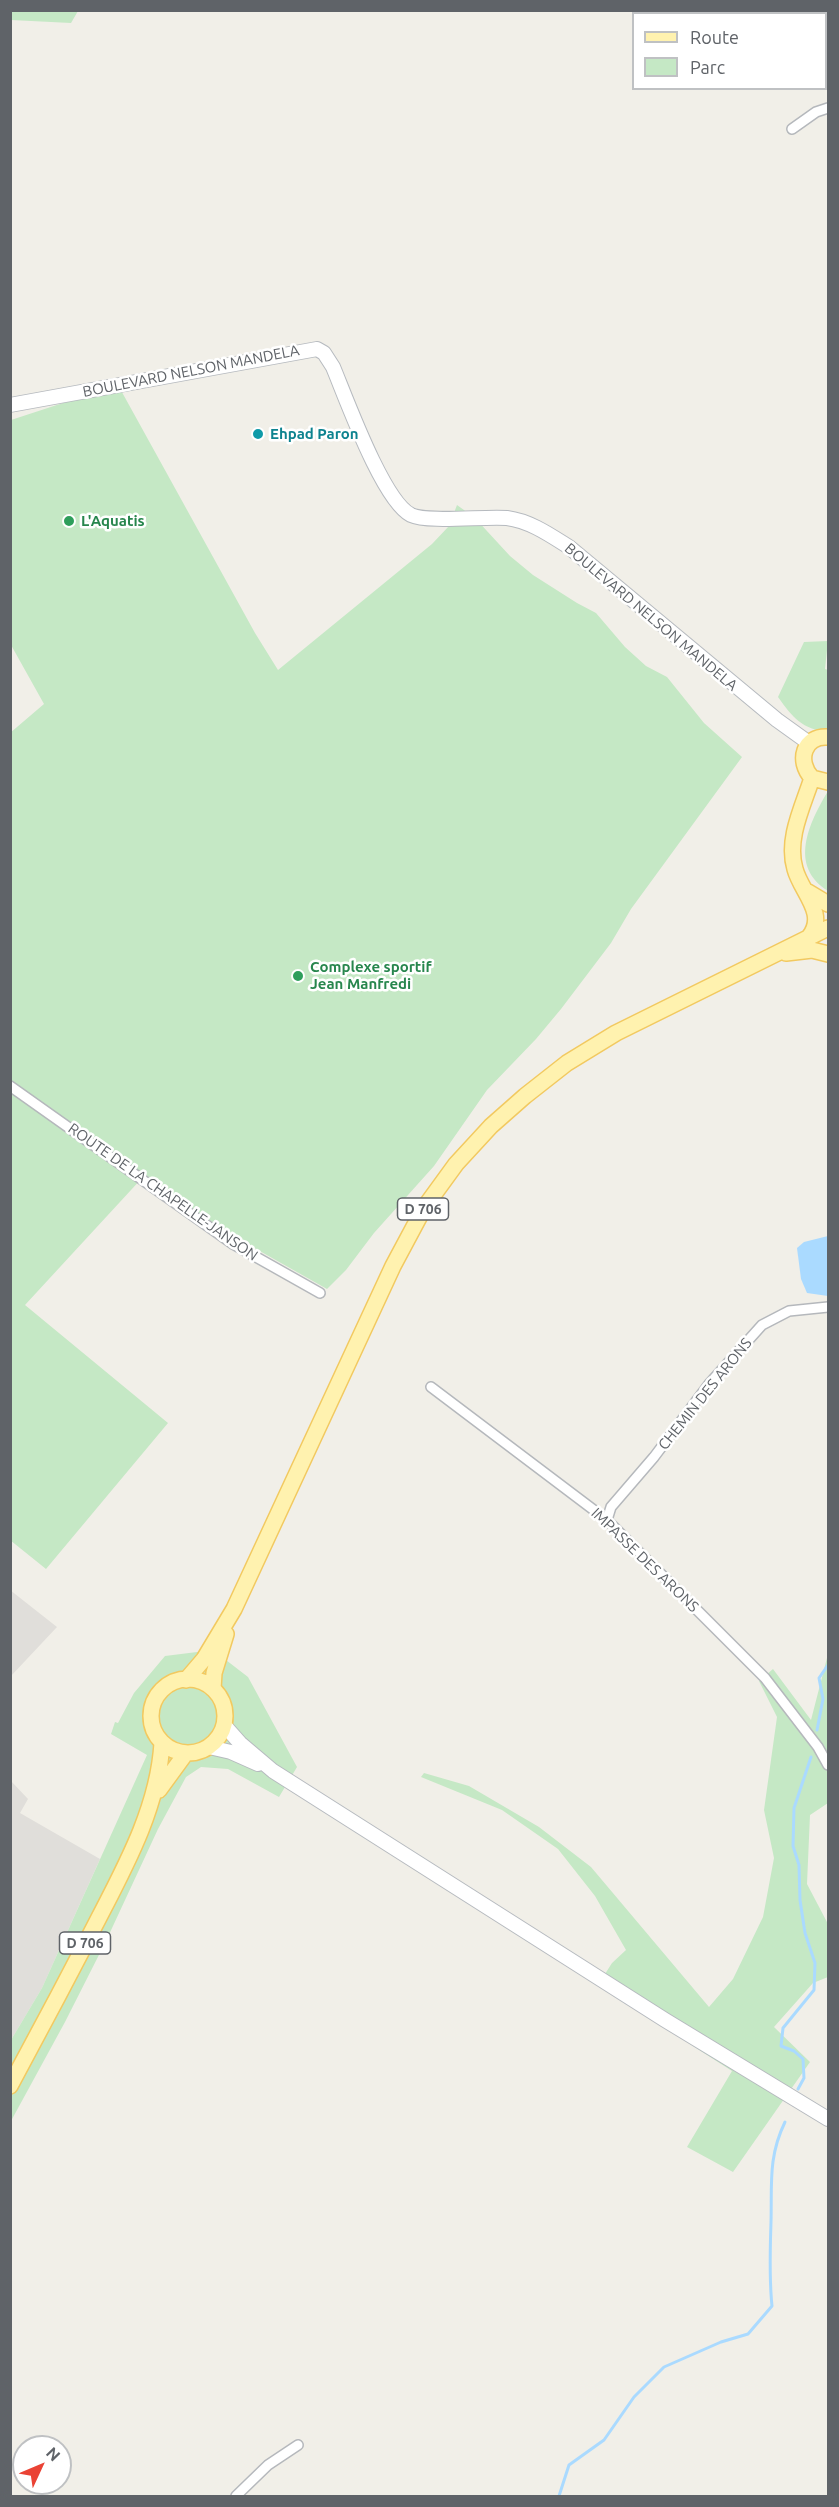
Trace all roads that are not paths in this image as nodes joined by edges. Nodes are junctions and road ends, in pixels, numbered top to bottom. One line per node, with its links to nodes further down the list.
1 (828, 108): 2 (street)
2 (792, 129)
3 (10, 405): 5 (street, BOULEVARD NELSON MANDELA)
4 (828, 736): 5 (main road)
5 (809, 742): 6 (main road)
6 (812, 778): 7 (main road); 8 (main road)
7 (828, 782)
8 (808, 892): 9 (main road); 11 (main road)
9 (828, 904)
10 (828, 928): 11 (main road, D 706)
11 (809, 937): 12 (main road, D 706)
12 (777, 954): 13 (main road); 19 (main road, D 706)
13 (828, 954)
14 (10, 1086): 15 (street, ROUTE DE LA CHAPELLE-JANSON)
15 (320, 1293)
16 (828, 1307): 18 (street, CHEMIN DES ARONS)
17 (431, 1387): 18 (street, IMPASSE DES ARONS)
18 (607, 1520): 26 (street, IMPASSE DES ARONS)
19 (234, 1609): 20 (main road, D 706); 21 (main road, D 706)
20 (186, 1680): 21 (main road); 23 (main road)
21 (213, 1689): 22 (main road)
22 (224, 1725): 24 (main road); 27 (street)
23 (162, 1743): 25 (main road); 28 (main road, D 706)
24 (209, 1747): 25 (main road); 27 (street)
25 (186, 1753): 28 (main road, D 706)
26 (828, 1765)
27 (273, 1771): 30 (street)
28 (153, 1798): 29 (main road, D 706)
29 (10, 2086)
30 (828, 2119)
31 (298, 2445): 32 (street)
32 (236, 2496)

